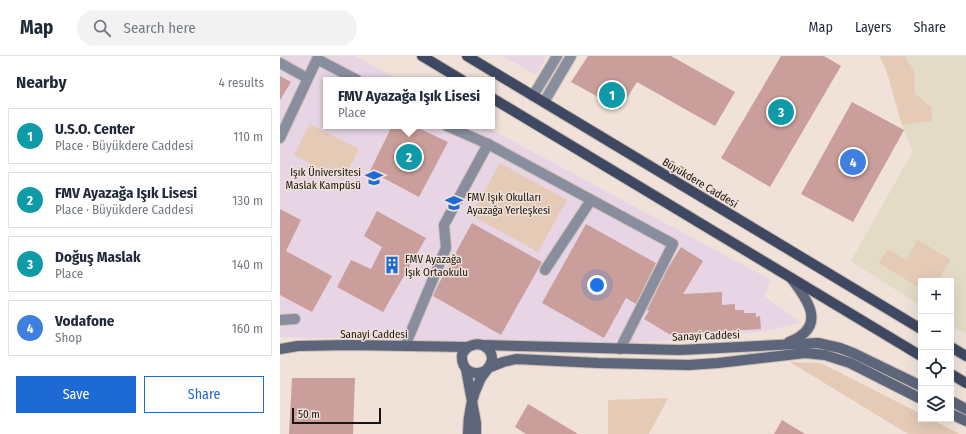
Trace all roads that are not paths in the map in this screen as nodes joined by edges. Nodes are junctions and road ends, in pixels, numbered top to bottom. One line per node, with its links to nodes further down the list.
1 (422, 56): 7 (main road)
2 (467, 56): 9 (main road, Büyükdere Caddesi)
3 (557, 56): 9 (street)
4 (571, 56): 11 (street)
5 (280, 63): 8 (street)
6 (351, 77): 8 (street)
7 (457, 77)
8 (307, 78): 13 (street)
9 (533, 96): 11 (main road, Büyükdere Caddesi)
10 (495, 100): 17 (main road)
11 (544, 102): 20 (main road, Büyükdere Caddesi)
12 (454, 129): 14 (street)
13 (280, 138)
14 (488, 144): 15 (street); 23 (street)
15 (591, 200): 16 (street); 25 (street)
16 (545, 270)
17 (791, 278): 21 (street); 28 (main road)
18 (295, 319): 19 (street)
19 (280, 320)
20 (918, 327)
21 (784, 344): 25 (street, Sanayi Caddesi); 34 (street, Sanayi Caddesi)
22 (483, 345): 24 (street); 25 (street, Sanayi Caddesi); 31 (street)
23 (406, 346): 24 (street, Sanayi Caddesi); 26 (street, Sanayi Caddesi)
24 (468, 347): 30 (street)
25 (620, 348)
26 (280, 349)
27 (954, 349): 29 (main road)
28 (918, 354)
29 (966, 356)
30 (466, 369): 31 (street); 37 (street)
31 (487, 370): 35 (street); 37 (street)
32 (954, 376): 33 (main road)
33 (966, 382)
34 (918, 384)
35 (918, 397)
36 (954, 403): 38 (street)
37 (472, 404): 41 (street); 42 (street)
38 (966, 409)
39 (954, 415): 40 (street)
40 (966, 421)
41 (468, 434)
42 (476, 434)

